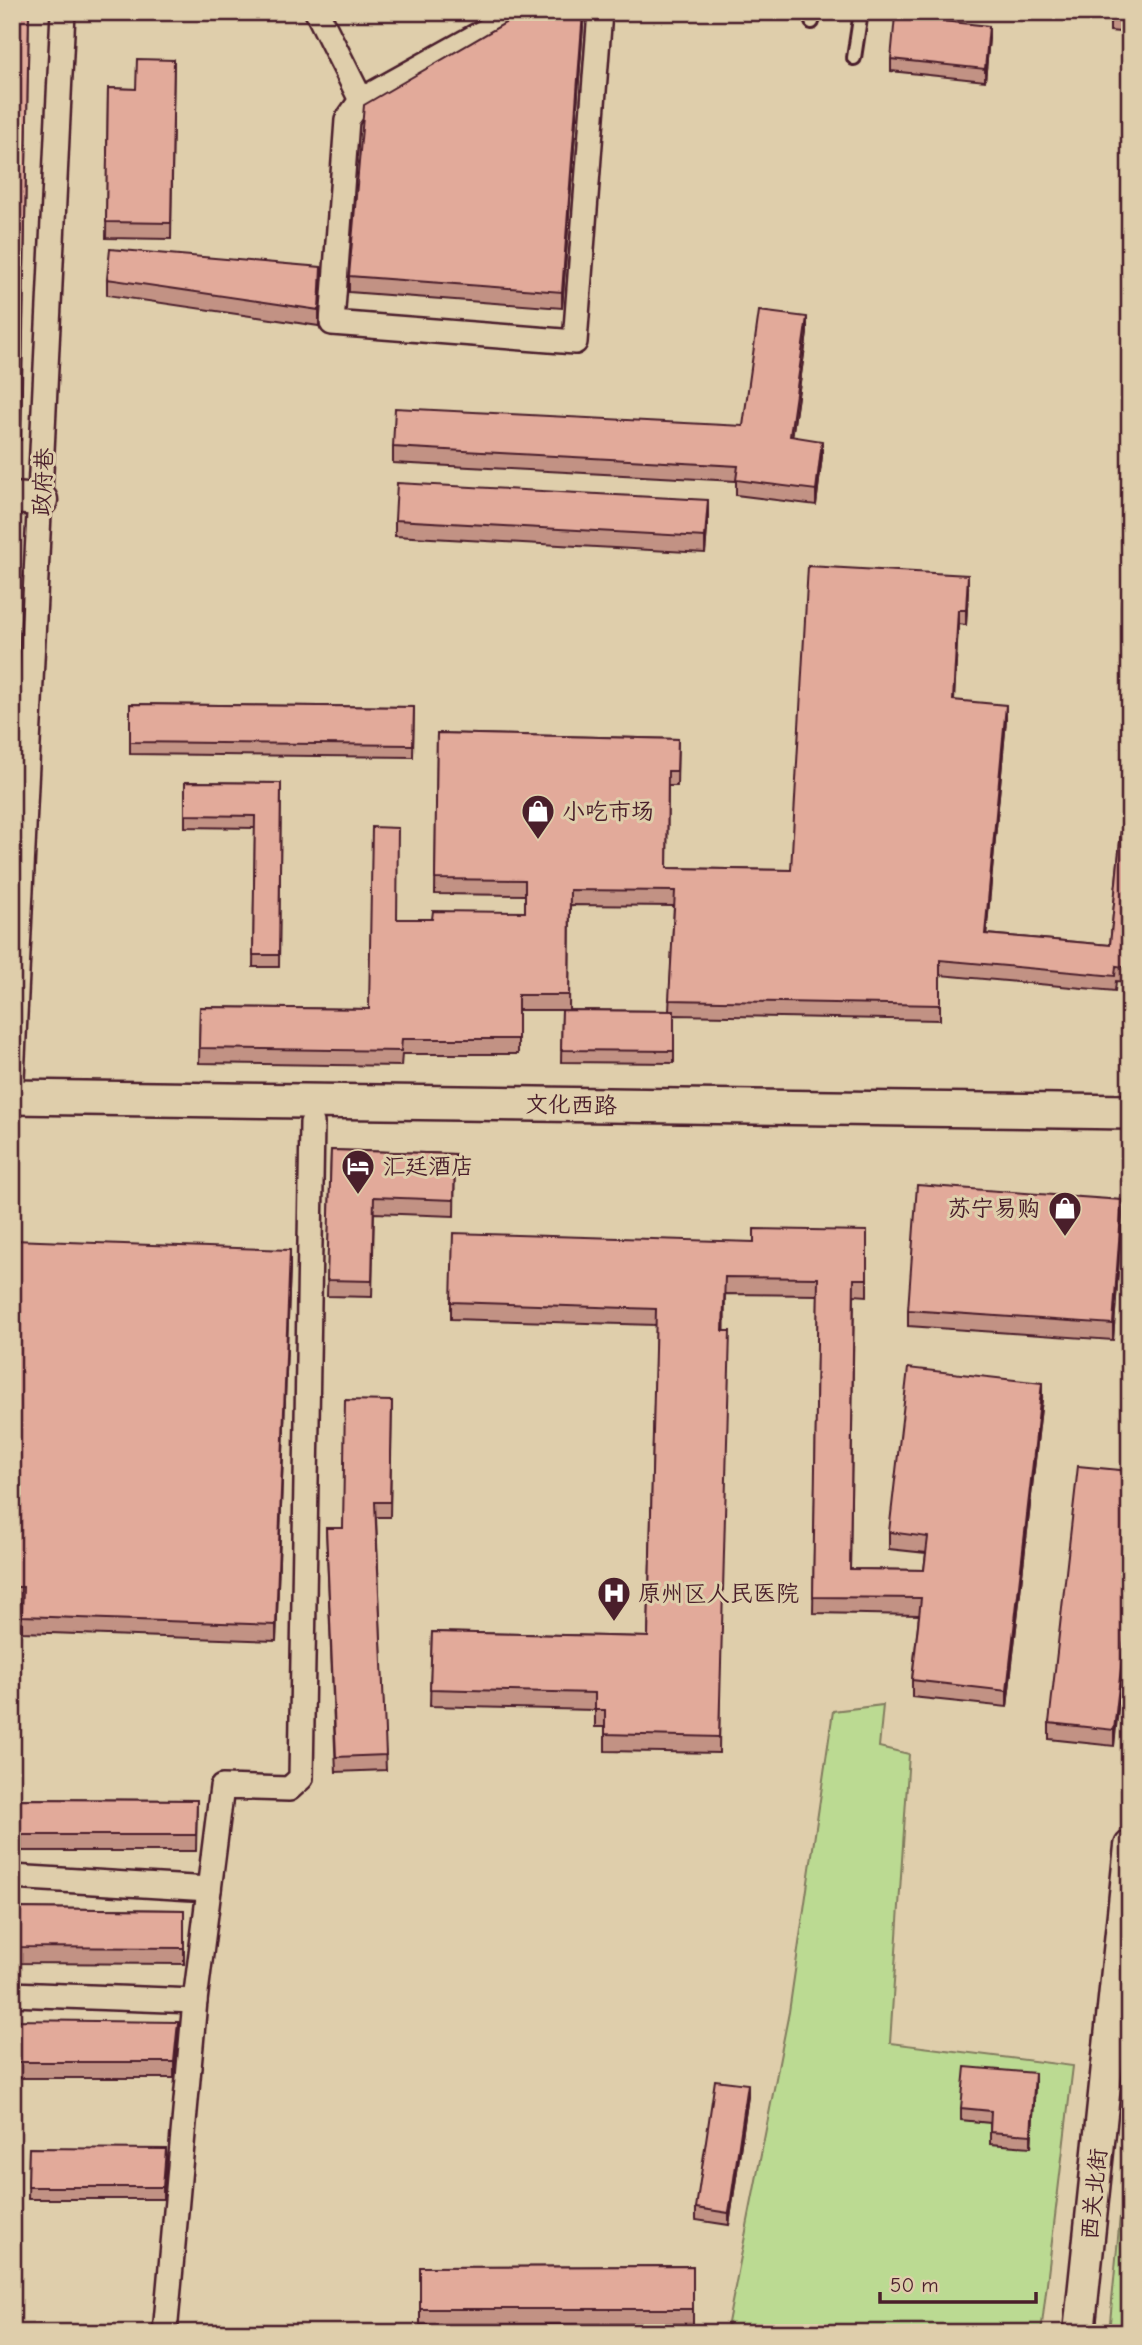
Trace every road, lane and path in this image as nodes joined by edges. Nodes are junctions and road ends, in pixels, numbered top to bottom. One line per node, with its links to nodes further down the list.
1 (64, 12): 9 (street, 政府巷)
2 (317, 12): 7 (street)
3 (519, 12): 7 (street)
4 (600, 12): 7 (street)
5 (861, 12): 6 (lane)
6 (854, 58)
7 (361, 100)
8 (12, 498): 9 (street)
9 (42, 500): 10 (street, 政府巷)
10 (12, 1078)
11 (12, 1097): 12 (main road, 文化西路)
12 (1130, 1112)
13 (12, 1119): 14 (main road, 文化西路)
14 (312, 1123): 15 (main road, 文化西路); 18 (street)
15 (1130, 1134)
16 (1130, 1846): 22 (street, 西关北街)
17 (12, 1877): 18 (street)
18 (209, 1889): 20 (street)
19 (12, 1994): 20 (street)
20 (195, 2001): 21 (street)
21 (165, 2333)
22 (1079, 2333)

